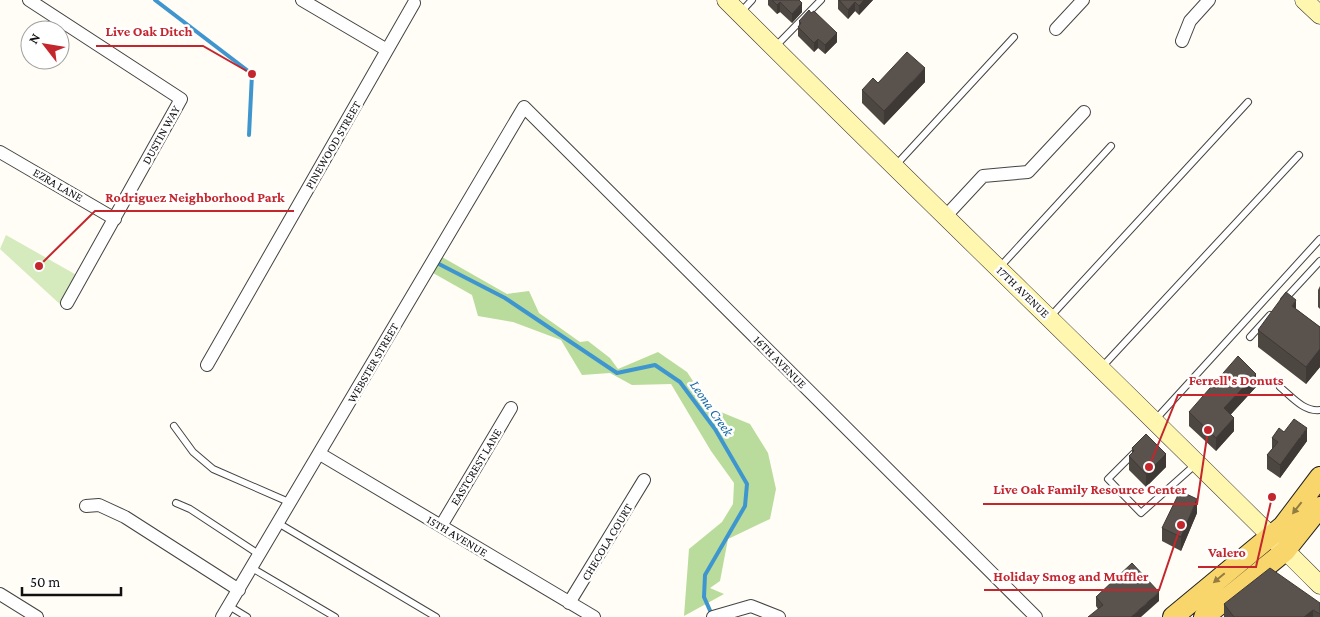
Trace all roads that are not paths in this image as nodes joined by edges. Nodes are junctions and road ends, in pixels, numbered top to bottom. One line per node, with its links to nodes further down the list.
1 (29, 0): 25 (street, DUSTIN WAY)
2 (302, 0): 16 (street)
3 (726, 0): 10 (main road, 17TH AVENUE)
4 (752, 0): 10 (lane)
5 (821, 0): 15 (lane)
6 (1083, 0): 12 (street)
7 (1209, 0): 14 (street)
8 (1304, 0): 11 (main road)
9 (414, 2): 16 (street, PINEWOOD STREET)
10 (739, 14): 15 (main road, 17TH AVENUE)
11 (1320, 15)
12 (1056, 29)
13 (1014, 37): 23 (lane)
14 (1182, 41)
15 (774, 48): 23 (main road, 17TH AVENUE)
16 (386, 50): 34 (street, PINEWOOD STREET)
17 (1248, 102): 32 (lane)
18 (524, 107): 42 (street, WEBSTER STREET); 68 (street, 16TH AVENUE)
19 (1084, 112): 24 (street)
20 (1111, 146): 28 (lane)
21 (0, 152): 25 (street, EZRA LANE)
22 (1299, 155): 35 (lane)
23 (894, 167): 24 (main road, 17TH AVENUE)
24 (944, 218): 28 (main road, 17TH AVENUE)
25 (115, 219): 30 (street, DUSTIN WAY)
26 (1320, 239): 40 (lane)
27 (1320, 261): 29 (lane)
28 (998, 269): 32 (main road, 17TH AVENUE)
29 (1282, 302)
30 (67, 303)
31 (1275, 309): 33 (lane)
32 (1049, 318): 35 (main road, 17TH AVENUE)
33 (1250, 337)
34 (207, 365)
35 (1101, 368): 40 (main road, 17TH AVENUE)
36 (1280, 387): 38 (lane)
37 (511, 408): 51 (street, EASTCREST LANE)
38 (1320, 410)
39 (174, 426): 47 (lane)
40 (1156, 426): 43 (main road, 17TH AVENUE)
41 (1141, 445): 43 (lane)
42 (320, 454): 47 (street, WEBSTER STREET); 51 (street, 15TH AVENUE)
43 (1197, 463): 52 (main road, 17TH AVENUE)
44 (1320, 477): 52 (main road, one-way to 52)
45 (644, 480): 59 (street, CHECOLA COURT)
46 (176, 502): 54 (lane)
47 (291, 503): 50 (street, WEBSTER STREET)
48 (86, 506): 57 (street)
49 (1320, 508): 53 (main road)
50 (278, 523): 54 (street, WEBSTER STREET); 65 (lane)
51 (441, 526): 59 (street, 15TH AVENUE)
52 (1270, 536): 53 (main road, 17TH AVENUE); 69 (main road, one-way to 69)
53 (1285, 550): 56 (main road, 17TH AVENUE); 70 (main road)
54 (260, 555): 55 (street, WEBSTER STREET)
55 (252, 568): 57 (street, WEBSTER STREET); 64 (lane)
56 (1320, 584)
57 (239, 590): 60 (street, WEBSTER STREET)
58 (0, 594): 62 (street)
59 (569, 604): 66 (street, 15TH AVENUE)
60 (225, 612): 63 (lane)
61 (716, 616): 67 (street)
62 (37, 617)
63 (247, 617)
64 (335, 617)
65 (436, 617)
66 (594, 617)
67 (779, 617)
68 (1036, 617)
69 (1173, 617)
70 (1204, 617)

